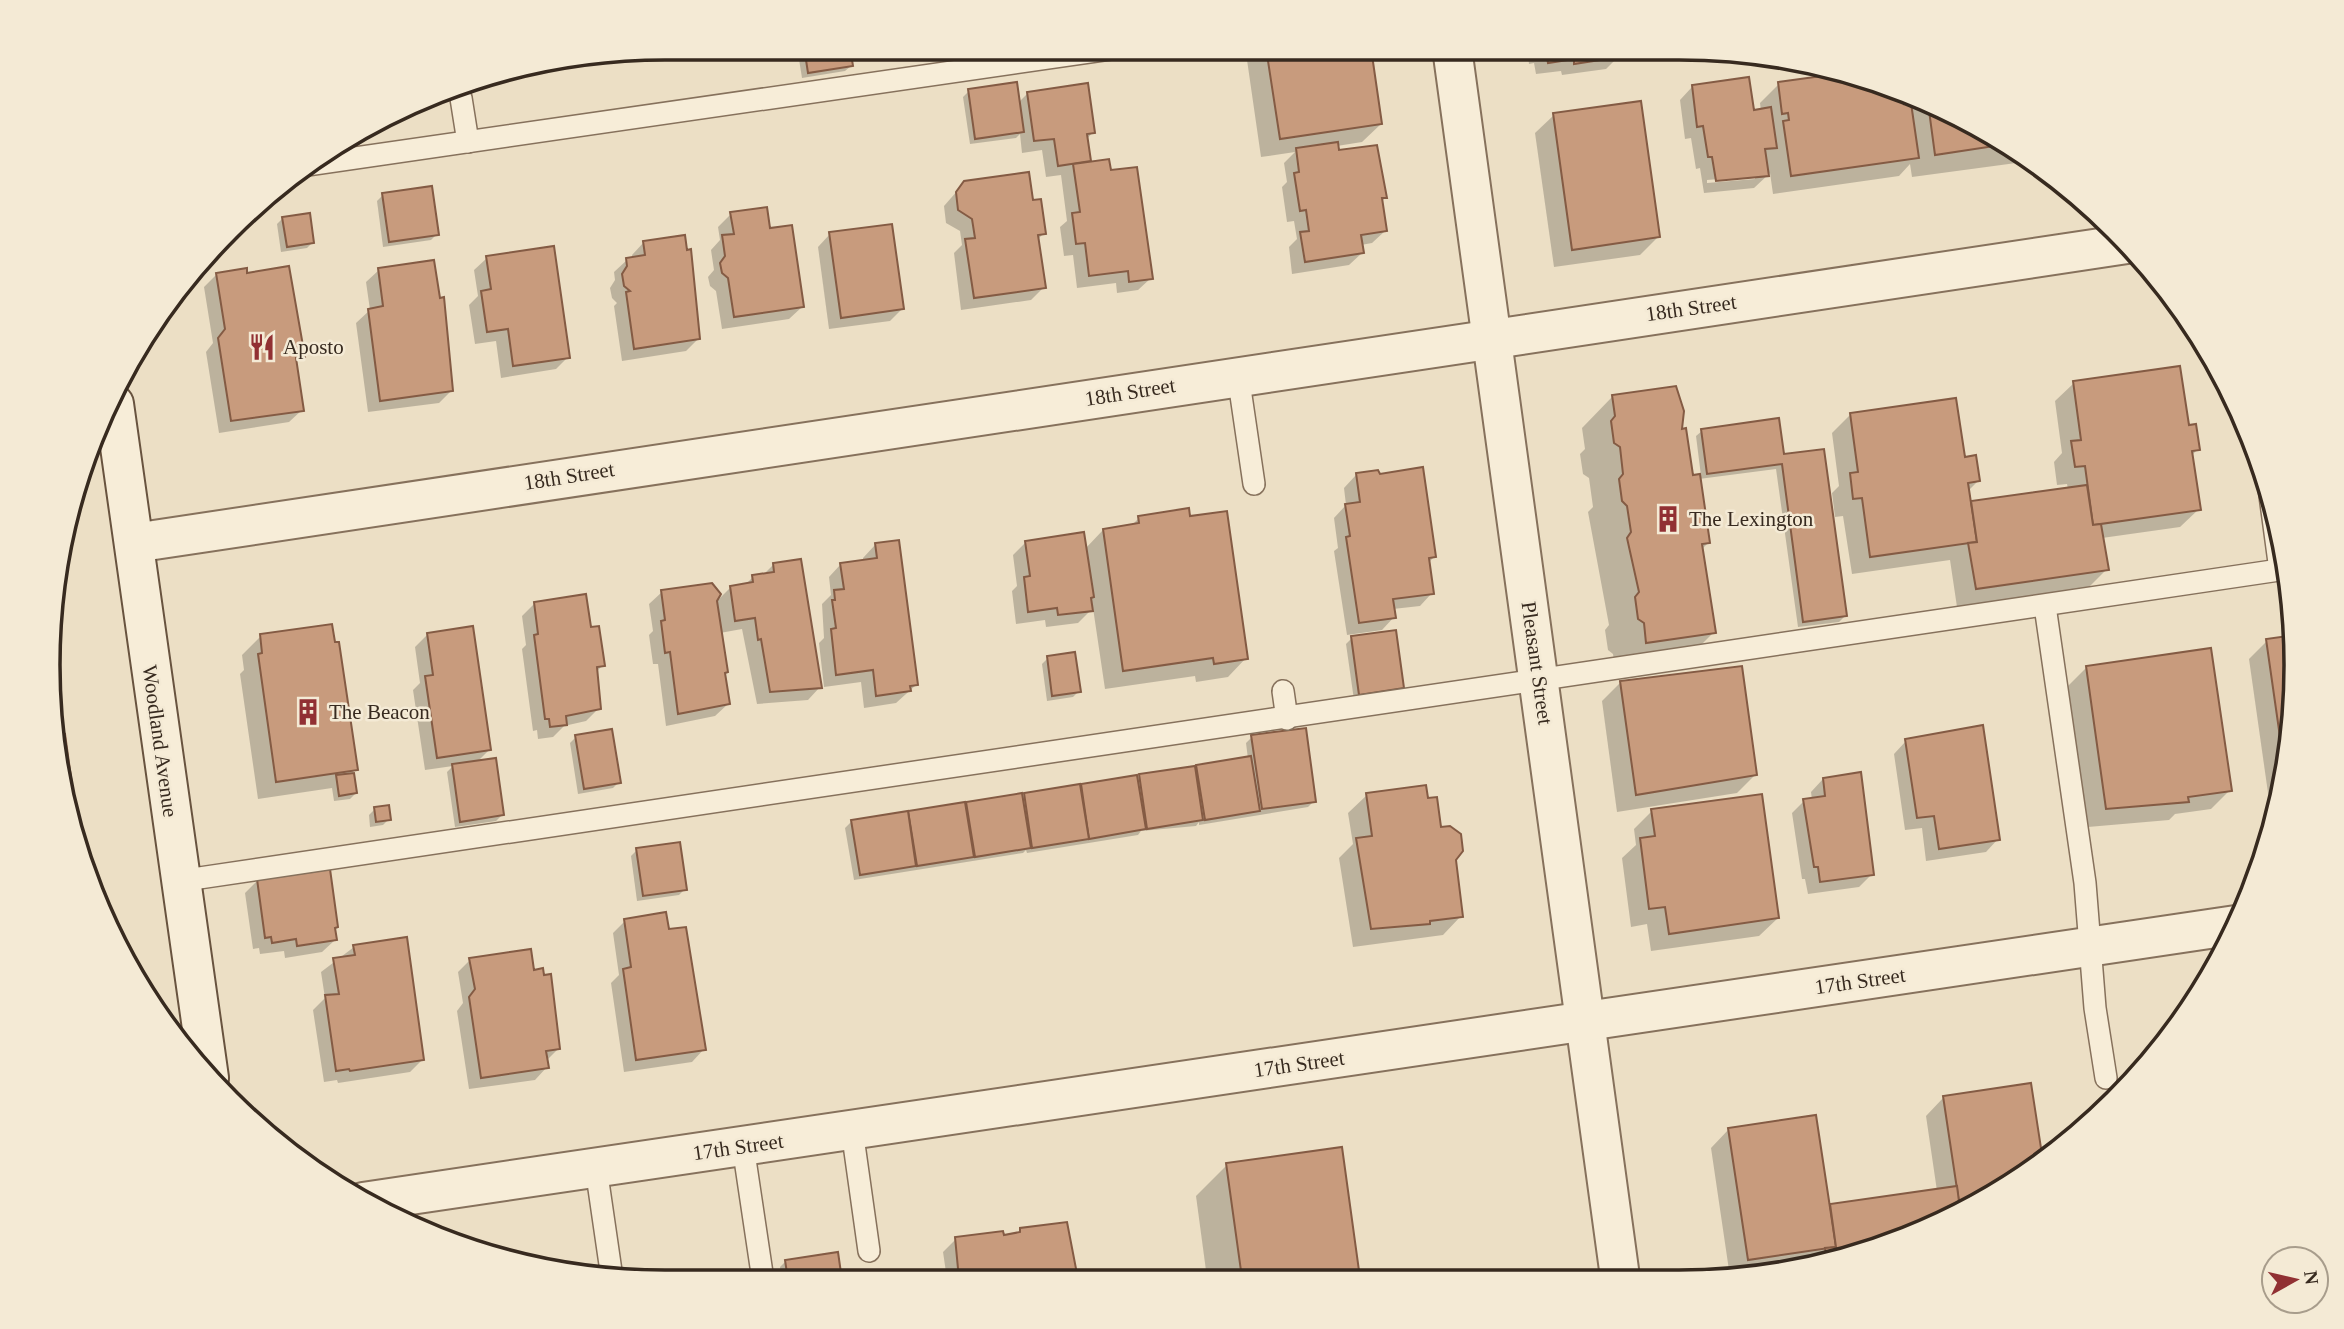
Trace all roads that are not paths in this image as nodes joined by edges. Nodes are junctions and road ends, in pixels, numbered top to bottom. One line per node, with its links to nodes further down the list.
1 (1034, 60): 4 (lane)
2 (1454, 60): 7 (street, Pleasant Street)
3 (461, 98): 4 (lane)
4 (468, 142): 5 (lane)
5 (326, 162)
6 (2115, 246): 7 (street, 18th Street)
7 (1493, 337): 8 (street, 18th Street); 14 (street, Pleasant Street)
8 (1238, 375): 10 (lane); 11 (street, 18th Street)
9 (115, 412): 11 (street, Woodland Avenue)
10 (1254, 484)
11 (134, 543): 17 (street, Woodland Avenue)
12 (2277, 571): 13 (lane)
13 (2045, 606): 14 (lane); 19 (lane)
14 (1540, 681): 16 (lane); 20 (street, Pleasant Street)
15 (1283, 691): 16 (lane)
16 (1287, 719): 17 (lane)
17 (179, 881): 21 (street, Woodland Avenue)
18 (2224, 927): 19 (street, 17th Street)
19 (2091, 947): 20 (street, 17th Street); 22 (lane)
20 (1586, 1022): 23 (street, 17th Street); 30 (street, Pleasant Street)
21 (206, 1058)
22 (2106, 1077)
23 (852, 1130): 24 (street, 17th Street); 27 (lane)
24 (743, 1146): 25 (street, 17th Street); 29 (lane)
25 (596, 1168): 26 (street, 17th Street); 28 (lane)
26 (383, 1199)
27 (869, 1251)
28 (610, 1266)
29 (762, 1270)
30 (1619, 1270)

